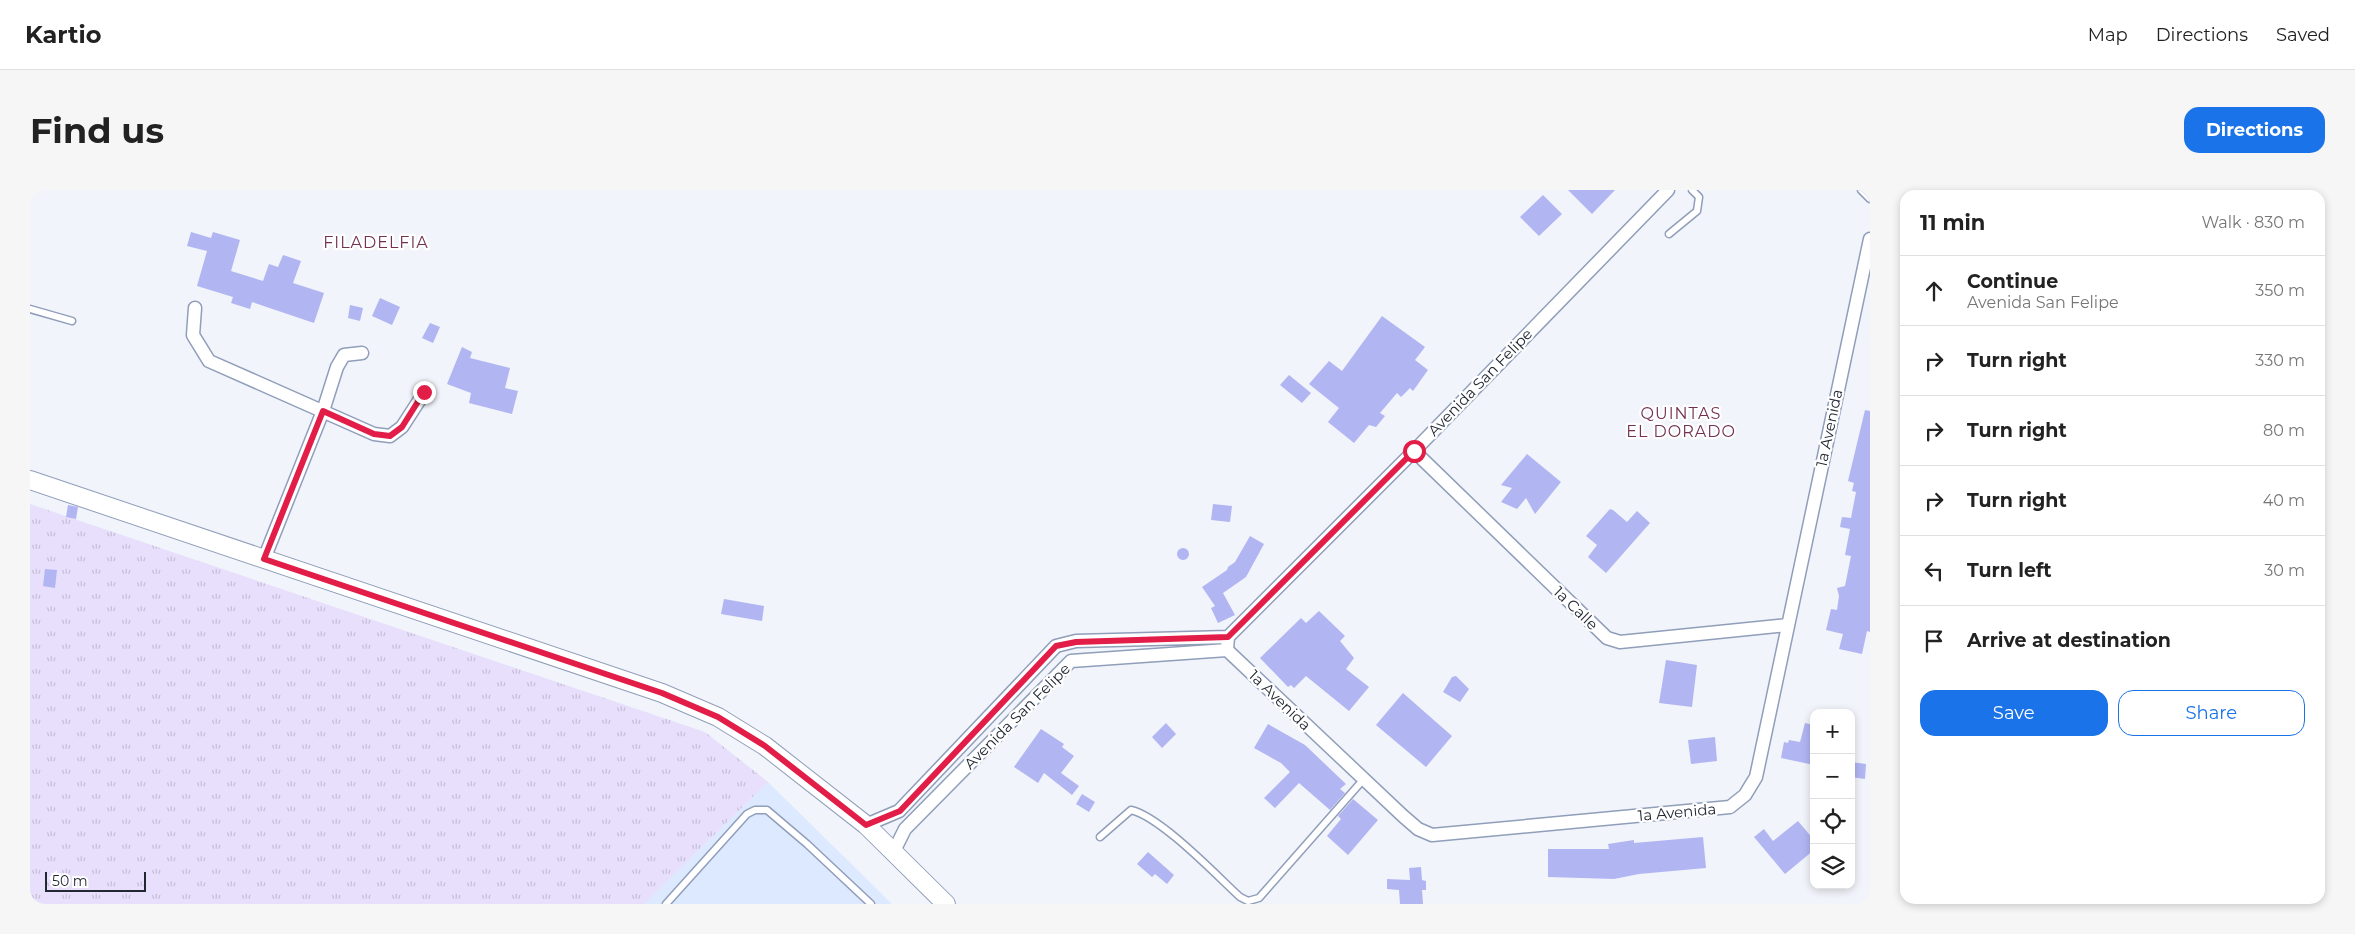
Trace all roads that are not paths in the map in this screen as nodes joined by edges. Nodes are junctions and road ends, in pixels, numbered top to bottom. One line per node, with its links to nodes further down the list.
1 (1668, 190): 13 (street, Avenida San Felipe)
2 (1692, 190): 5 (lane)
3 (1861, 190): 4 (lane)
4 (1870, 199)
5 (1669, 234)
6 (1870, 240): 16 (street, 1a Avenida)
7 (195, 308): 12 (street)
8 (30, 309): 9 (lane)
9 (72, 321)
10 (362, 353): 12 (street)
11 (424, 392): 12 (street)
12 (323, 411): 15 (street)
13 (1414, 451): 16 (street, 1a Calle); 17 (street, Avenida San Felipe)
14 (30, 480): 15 (street)
15 (264, 559): 19 (street)
16 (1787, 625): 18 (street, 1a Avenida)
17 (1227, 644): 18 (street, 1a Avenida); 19 (street, Avenida San Felipe); 21 (street, Avenida San Felipe)
18 (1363, 780): 20 (lane)
19 (866, 825): 21 (street)
20 (1100, 837)
21 (893, 853): 24 (street)
22 (666, 904): 23 (lane)
23 (871, 904)
24 (946, 904)

